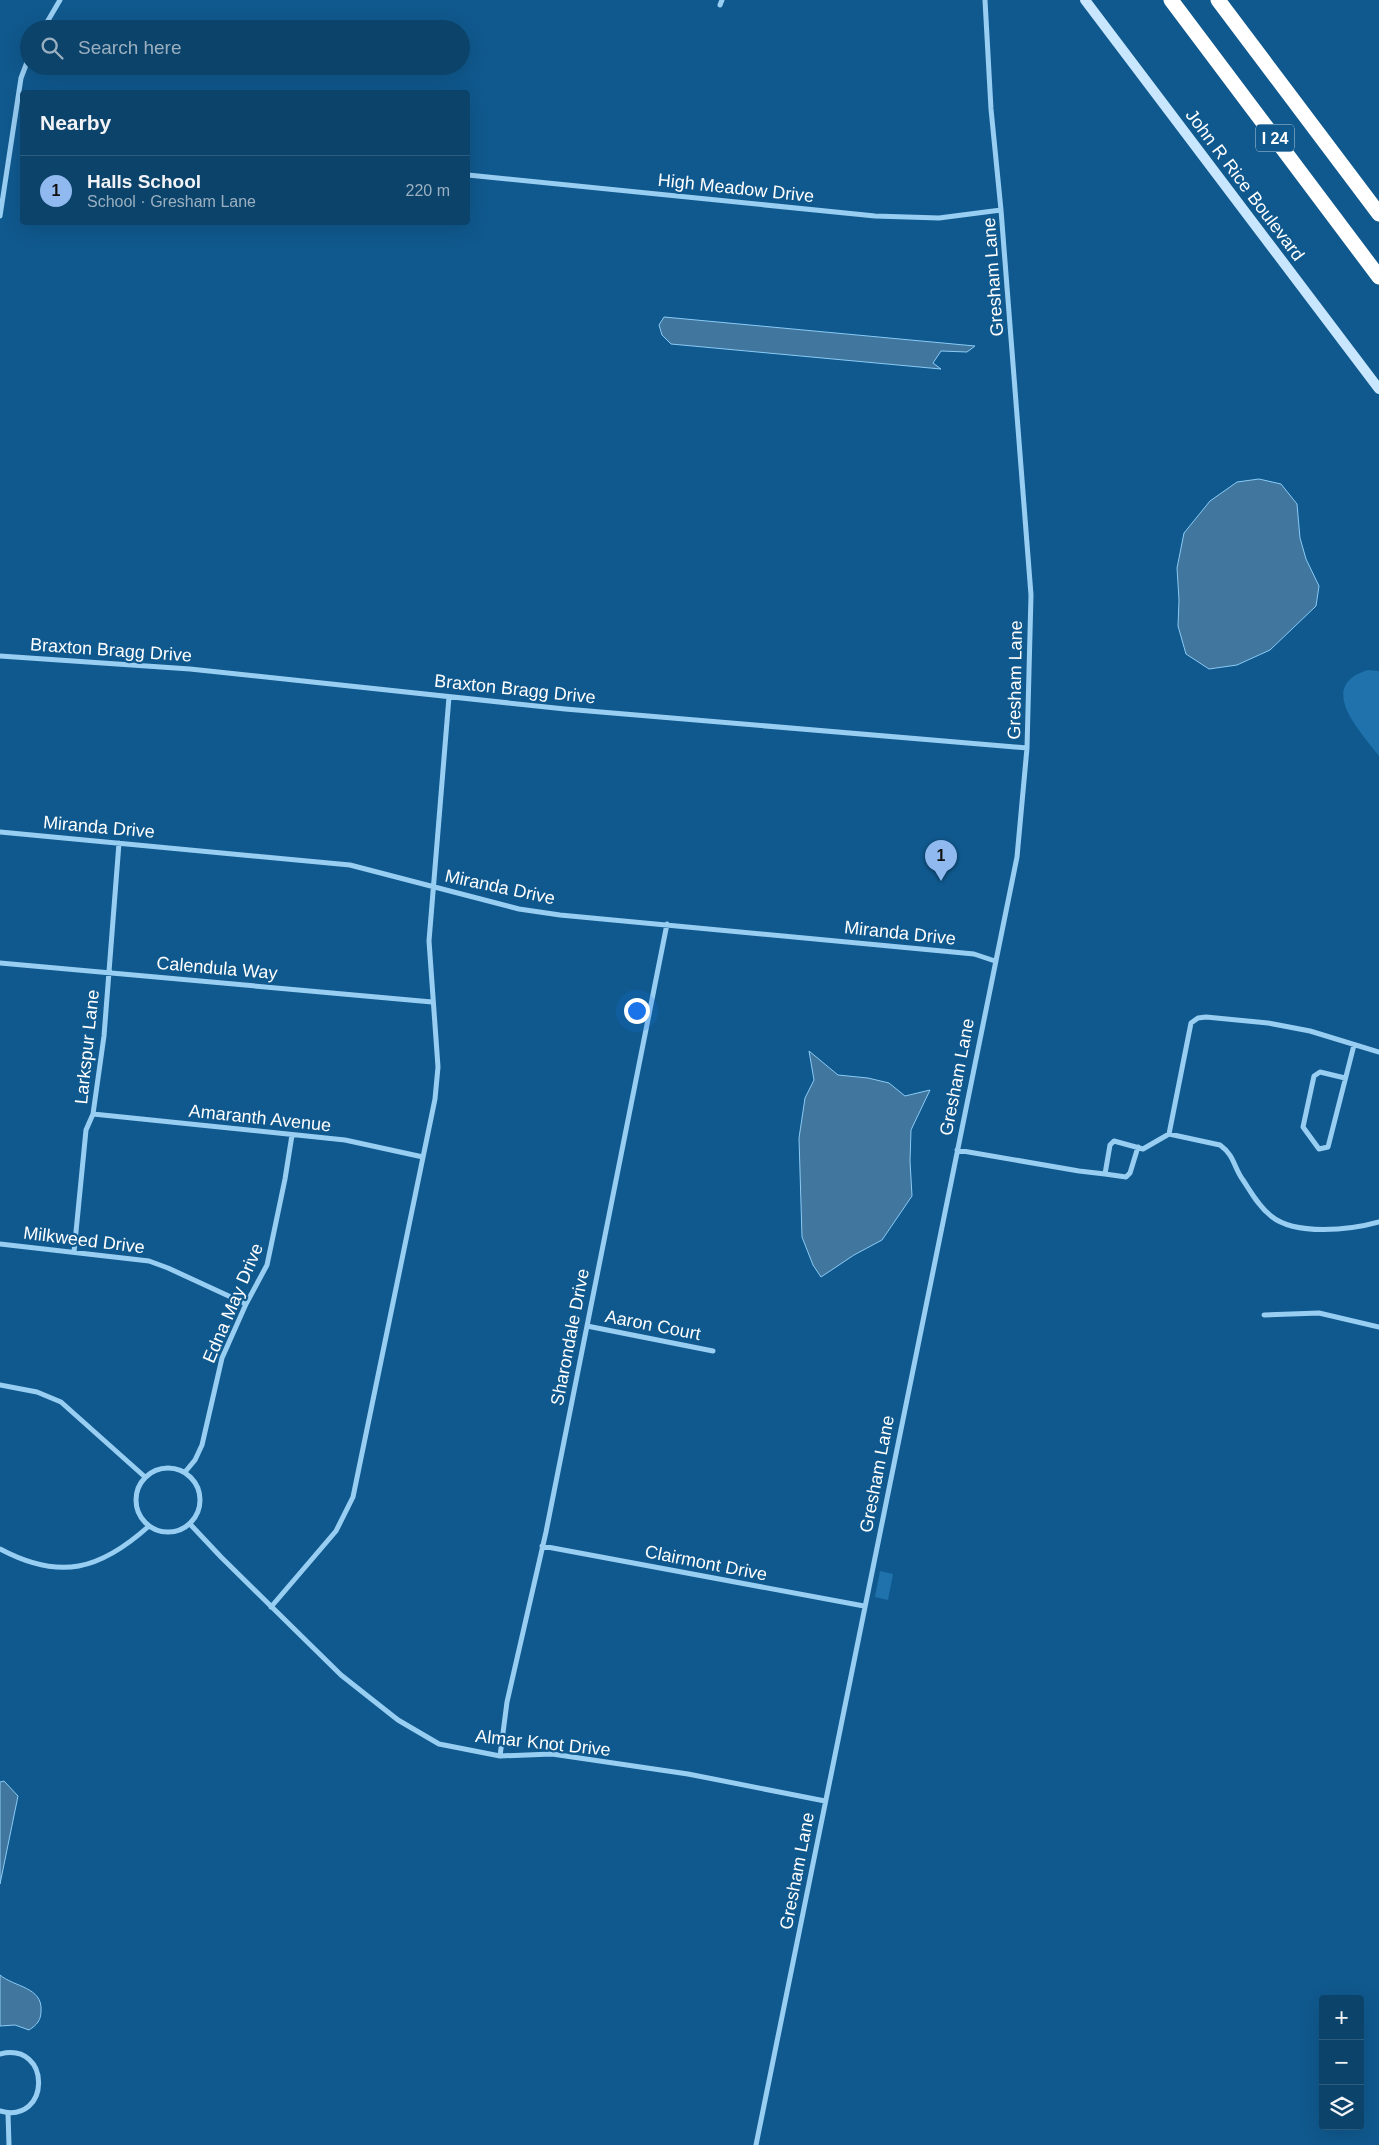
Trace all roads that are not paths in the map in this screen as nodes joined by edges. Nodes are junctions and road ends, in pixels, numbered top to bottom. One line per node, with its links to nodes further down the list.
1 (60, 0): 6 (street)
2 (985, 0): 11 (street, Gresham Lane)
3 (1085, 0): 15 (street, John R Rice Boulevard)
4 (1171, 0): 14 (highway, I 24)
5 (1218, 0): 12 (highway, I 24)
6 (48, 20)
7 (22, 75): 9 (street)
8 (0, 168): 9 (street)
9 (7, 170): 13 (street)
10 (470, 176): 11 (street, High Meadow Drive)
11 (1001, 210): 18 (street, Gresham Lane)
12 (1379, 214)
13 (0, 216)
14 (1379, 277)
15 (1379, 389)
16 (0, 656): 17 (street, Braxton Bragg Drive)
17 (450, 696): 18 (street, Braxton Bragg Drive); 21 (street)
18 (1027, 748): 23 (street, Gresham Lane)
19 (0, 832): 20 (street, Miranda Drive)
20 (119, 843): 21 (street, Miranda Drive); 25 (street, Larkspur Lane)
21 (432, 886): 22 (street, Miranda Drive); 26 (street)
22 (667, 924): 23 (street, Miranda Drive); 42 (street, Sharondale Drive)
23 (995, 961): 34 (street, Gresham Lane)
24 (0, 962): 25 (street, Calendula Way)
25 (109, 972): 26 (street, Calendula Way); 30 (street, Larkspur Lane)
26 (432, 1002): 35 (street)
27 (1354, 1045): 28 (street); 29 (street); 31 (street)
28 (1379, 1052)
29 (1346, 1078): 29 (street)
30 (93, 1114): 32 (street, Amaranth Avenue); 39 (street, Larkspur Lane)
31 (1169, 1134): 33 (street); 37 (street)
32 (292, 1135): 35 (street, Amaranth Avenue); 40 (street, Edna May Drive)
33 (1138, 1148): 36 (street); 36 (street)
34 (957, 1150): 36 (street); 52 (street, Gresham Lane)
35 (423, 1157): 53 (street)
36 (1105, 1174)
37 (1379, 1222)
38 (0, 1244): 39 (street, Milkweed Drive)
39 (74, 1252): 40 (street, Milkweed Drive)
40 (246, 1304): 46 (street, Edna May Drive)
41 (1264, 1315): 43 (street)
42 (587, 1326): 44 (street, Aaron Court); 50 (street, Sharondale Drive)
43 (1379, 1327)
44 (713, 1351)
45 (0, 1385): 47 (street)
46 (185, 1472): 47 (street); 48 (street)
47 (145, 1477): 49 (street)
48 (190, 1524): 49 (street); 53 (street, Almar Knot Drive)
49 (149, 1526): 51 (street)
50 (542, 1546): 52 (street, Clairmont Drive); 54 (street, Sharondale Drive)
51 (0, 1549)
52 (864, 1606): 55 (street, Gresham Lane)
53 (271, 1607): 54 (street, Almar Knot Drive)
54 (500, 1756): 55 (street, Almar Knot Drive)
55 (825, 1801): 60 (street, Gresham Lane)
56 (0, 2054): 58 (street)
57 (0, 2111): 58 (street)
58 (8, 2113): 59 (street)
59 (9, 2145)
60 (756, 2145)

